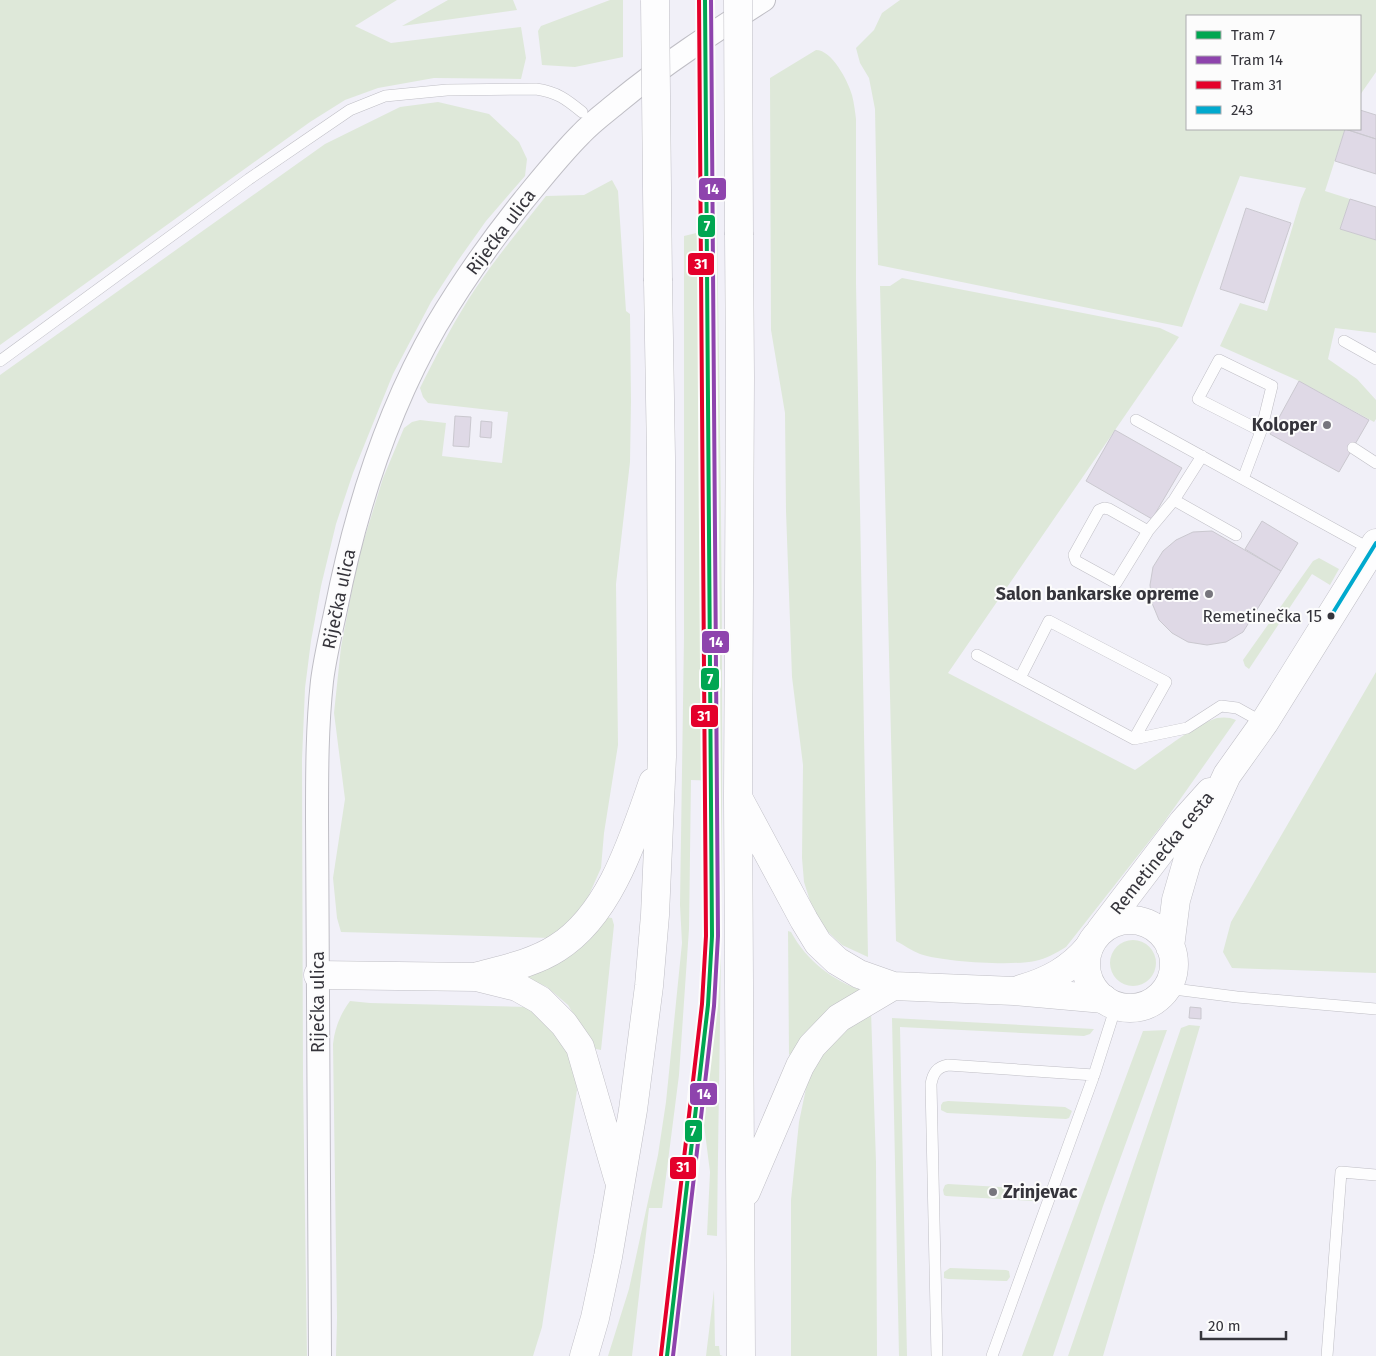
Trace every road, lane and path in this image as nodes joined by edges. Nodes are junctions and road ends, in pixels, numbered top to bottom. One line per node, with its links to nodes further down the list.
1 (655, 0): 22 (main road, bridge)
2 (738, 0): 24 (main road, bridge)
3 (764, 0): 27 (street, Riječka ulica)
4 (582, 112): 7 (lane)
5 (1344, 341): 6 (lane)
6 (1376, 359)
7 (0, 361)
8 (1136, 420): 11 (lane)
9 (1261, 431): 9 (lane); 13 (lane)
10 (1353, 448): 12 (lane)
11 (1202, 456): 13 (lane); 14 (lane)
12 (1376, 462)
13 (1243, 479): 17 (lane)
14 (1174, 500): 15 (lane); 16 (lane)
15 (1148, 531): 15 (lane)
16 (1236, 535)
17 (1374, 547): 20 (main road, Remetinečka cesta)
18 (977, 655): 19 (lane)
19 (1020, 678): 21 (lane); 21 (lane)
20 (1264, 723): 21 (lane); 23 (main road, Remetinečka cesta)
21 (1134, 739)
22 (662, 757): 28 (main road); 36 (main road)
23 (1227, 775): 25 (main road, Remetinečka cesta); 26 (main road, Remetinečka cesta)
24 (738, 797): 29 (main road); 37 (main road)
25 (1094, 940): 26 (main road); 31 (main road); 32 (main road)
26 (1170, 947): 30 (main road)
27 (318, 975): 28 (main road); 39 (street, Riječka ulica)
28 (476, 977): 36 (main road)
29 (893, 986): 31 (main road); 37 (main road)
30 (1166, 988): 32 (main road); 33 (lane)
31 (1014, 991): 32 (main road)
32 (1110, 1002): 34 (lane)
33 (1376, 1010)
34 (1094, 1075): 43 (lane); 44 (lane)
35 (1376, 1175): 45 (lane)
36 (620, 1184): 38 (main road)
37 (741, 1203): 42 (main road)
38 (595, 1318): 40 (main road); 41 (main road)
39 (320, 1356)
40 (571, 1356)
41 (584, 1356)
42 (741, 1356)
43 (937, 1356)
44 (992, 1356)
45 (1327, 1356)

